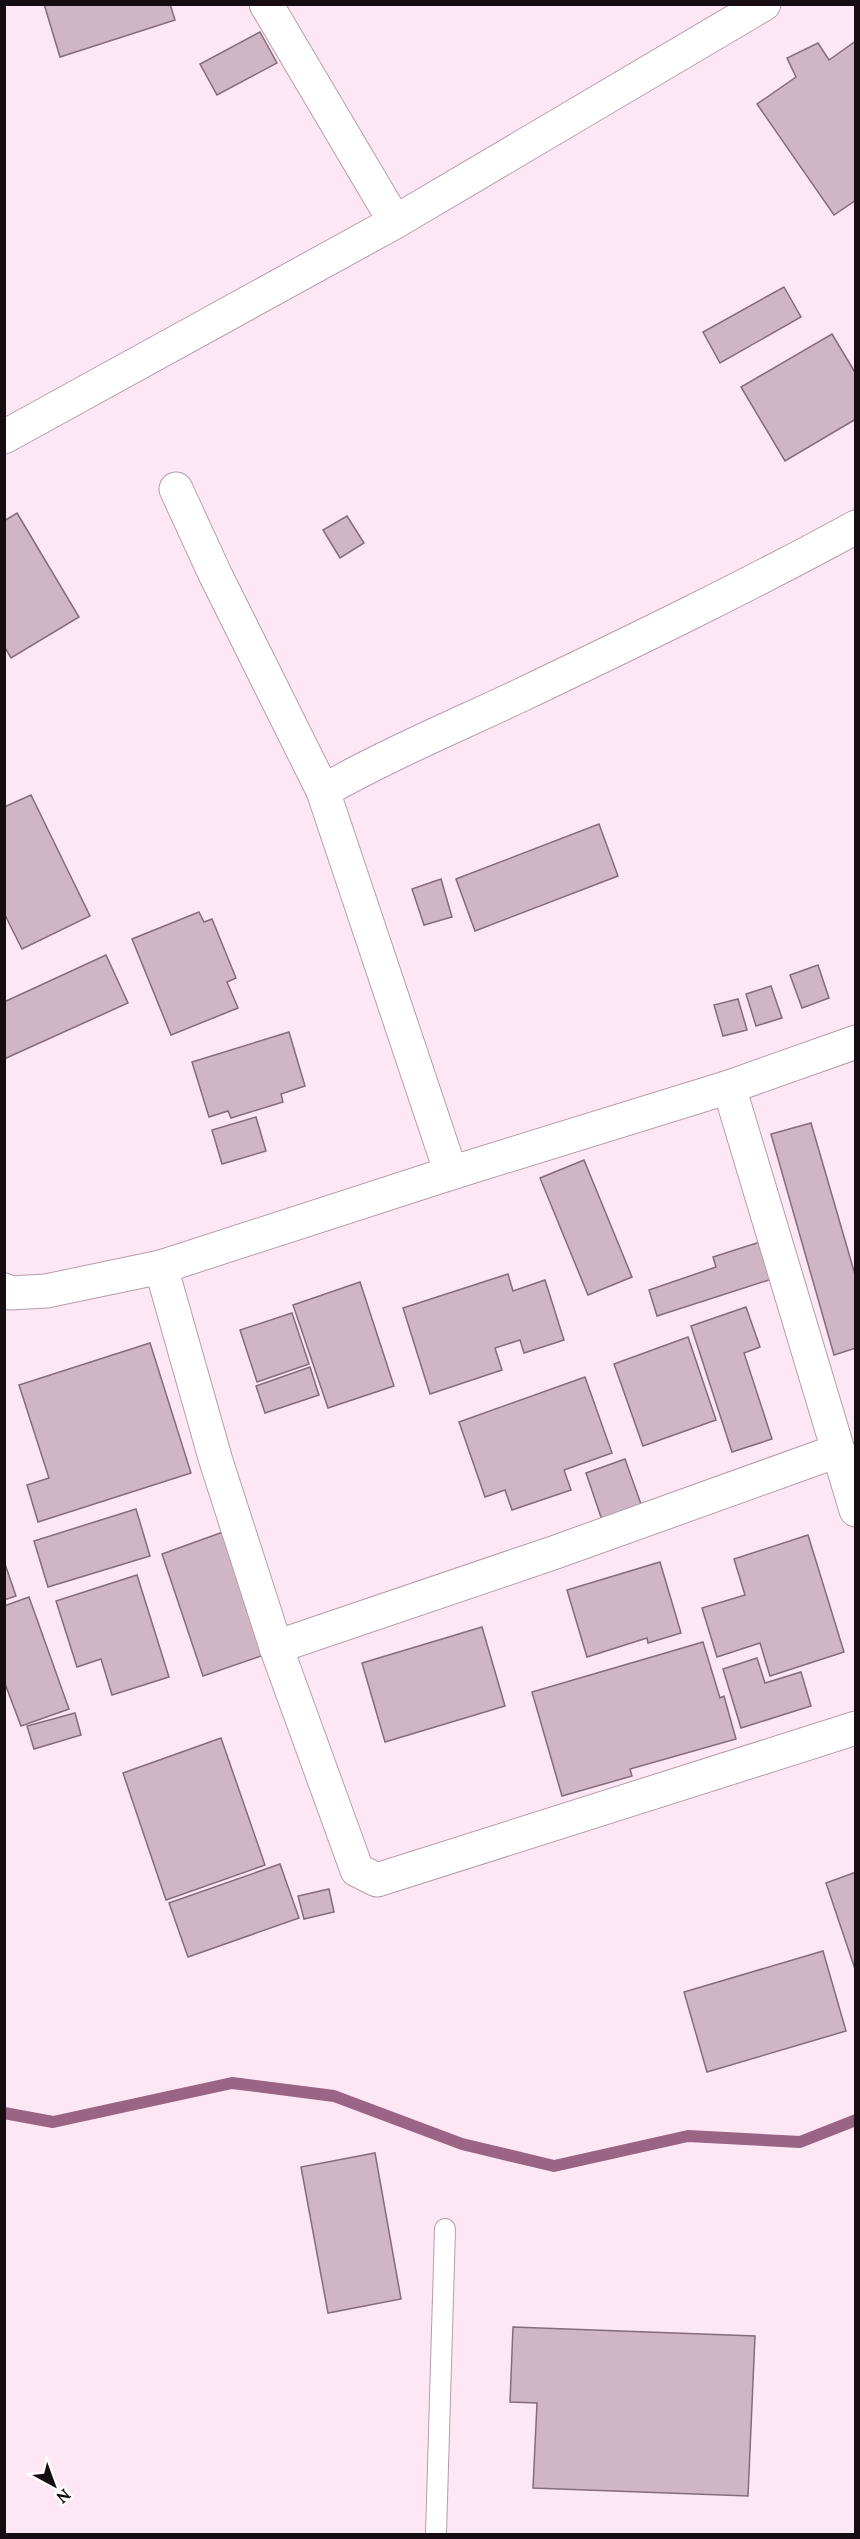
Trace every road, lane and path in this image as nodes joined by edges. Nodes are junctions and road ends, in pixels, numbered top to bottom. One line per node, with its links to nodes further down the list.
1 (266, 4): 3 (street)
2 (764, 4): 3 (street)
3 (395, 222): 4 (street)
4 (4, 437)
5 (176, 489): 7 (street)
6 (855, 527): 7 (street)
7 (323, 791): 10 (street)
8 (855, 1042): 9 (street)
9 (729, 1087): 10 (street); 13 (street)
10 (451, 1173): 11 (street)
11 (161, 1267): 12 (street); 15 (street)
12 (4, 1290)
13 (837, 1451): 14 (street); 15 (street)
14 (855, 1510)
15 (276, 1647): 16 (street)
16 (855, 1728)
17 (445, 2229): 18 (lane)
18 (436, 2535)

